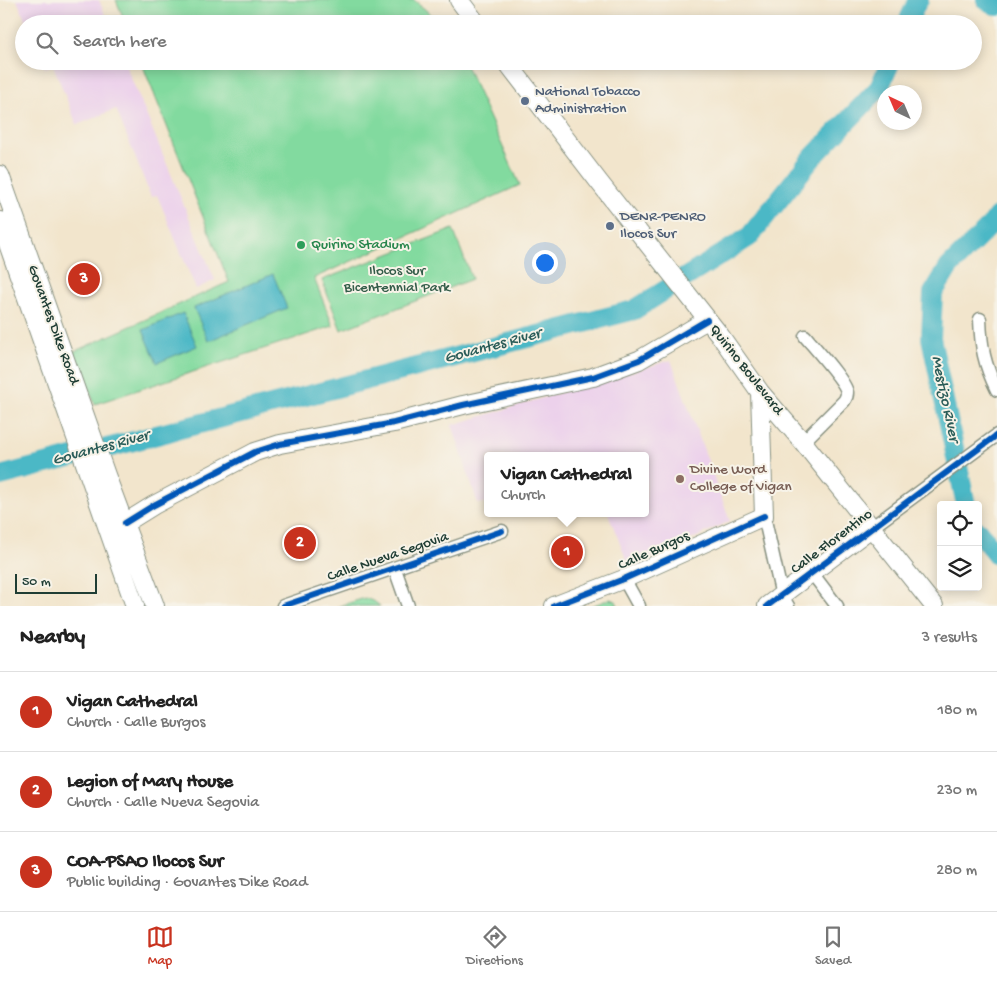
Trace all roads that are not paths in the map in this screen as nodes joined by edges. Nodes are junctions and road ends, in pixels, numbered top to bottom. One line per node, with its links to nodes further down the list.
1 (459, 0): 2 (main road)
2 (470, 15)
3 (513, 70): 7 (main road, Quirino Boulevard)
4 (0, 176): 6 (main road, Govantes Dike Road)
5 (0, 221): 6 (main road, Govantes Dike Road)
6 (19, 253): 14 (main road, Govantes Dike Road)
7 (702, 314): 11 (main road, Quirino Boulevard); 16 (main road)
8 (980, 319): 10 (street)
9 (805, 336): 13 (street)
10 (997, 390)
11 (760, 392): 13 (main road, Quirino Boulevard); 15 (main road)
12 (997, 434): 17 (street, Calle Florentino)
13 (803, 442): 17 (main road, Quirino Boulevard)
14 (100, 482): 16 (main road); 23 (main road)
15 (764, 516): 21 (main road, Calle Burgos); 22 (street)
16 (125, 523): 24 (main road)
17 (871, 528): 20 (main road, Calle Florentino); 31 (main road, Quirino Boulevard)
18 (502, 531): 19 (street, Calle Nueva Segovia)
19 (395, 569): 25 (street, Calle Nueva Segovia); 26 (street, Calle Nueva Segovia)
20 (812, 573): 22 (main road, Calle Florentino); 30 (street)
21 (624, 578): 27 (main road, Calle Burgos); 28 (street)
22 (785, 601): 29 (main road, Calle Florentino)
23 (135, 606)
24 (156, 606)
25 (283, 606)
26 (408, 606)
27 (554, 606)
28 (639, 606)
29 (767, 606)
30 (838, 606)
31 (934, 606)

